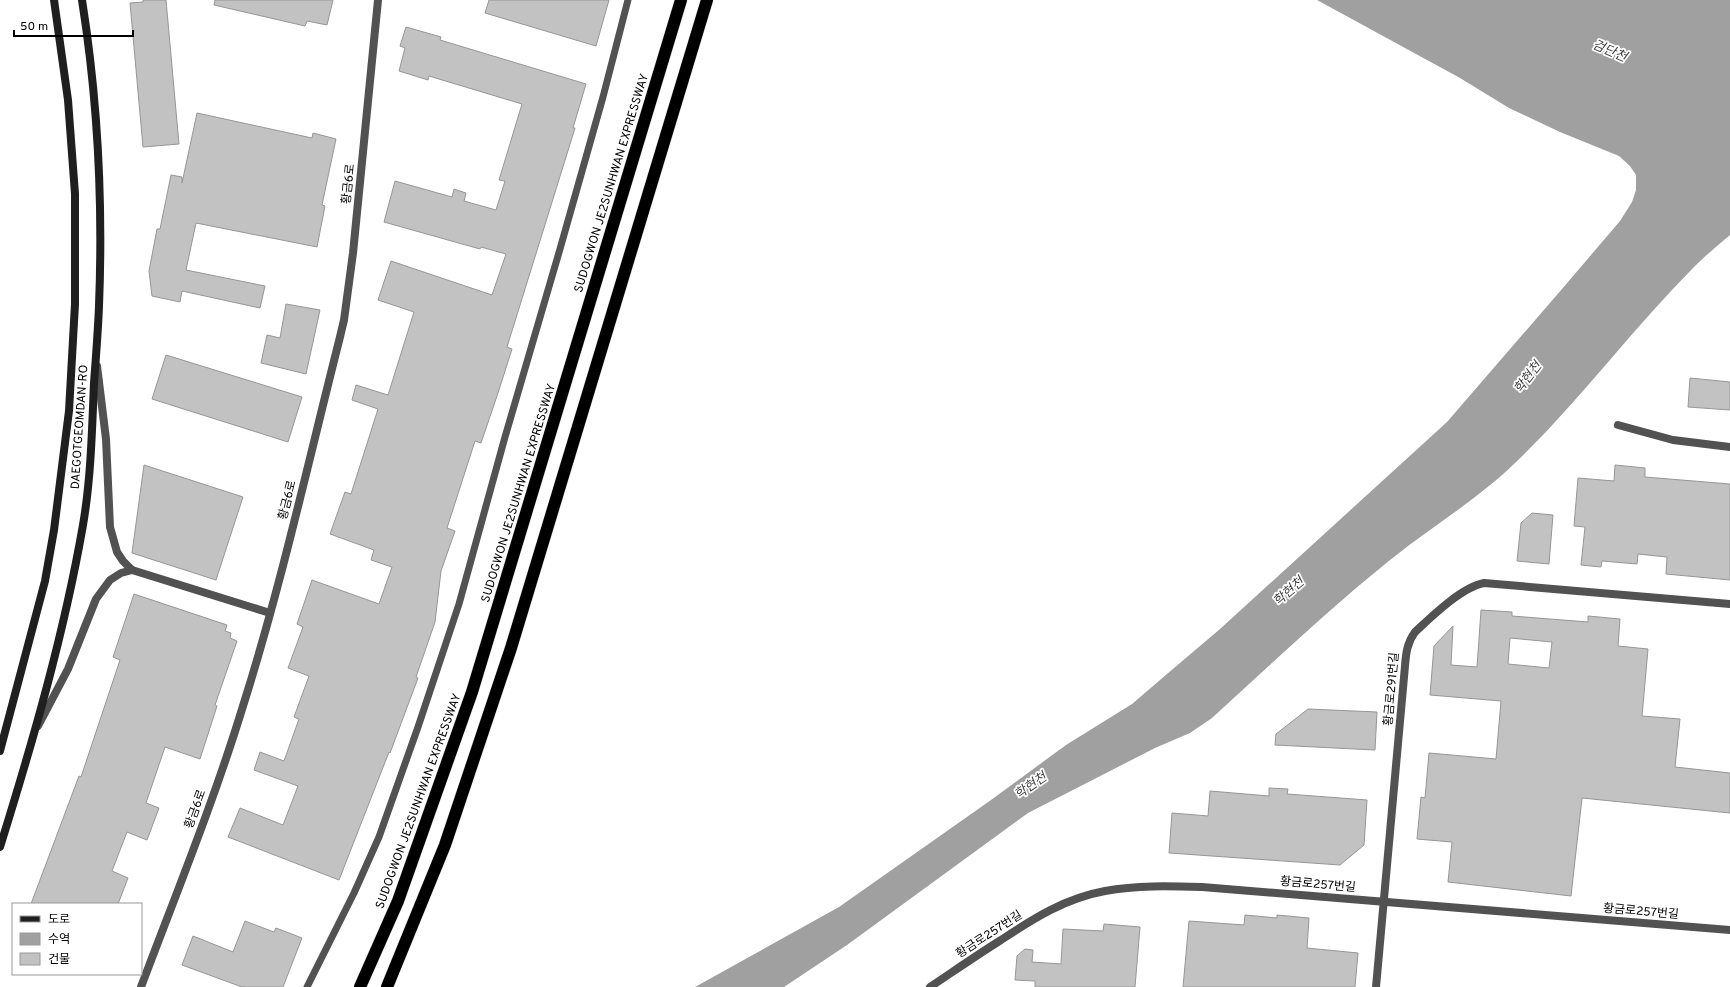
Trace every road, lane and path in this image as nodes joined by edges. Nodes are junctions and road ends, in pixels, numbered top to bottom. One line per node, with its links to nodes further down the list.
1 (54, 0): 14 (main road, DAEGOTGEOMDAN-RO)
2 (82, 0): 7 (main road, DAEGOTGEOMDAN-RO)
3 (378, 0): 12 (street, 황금6로)
4 (628, 0): 19 (lane)
5 (681, 0): 20 (highway, SUDOGWON JE2SUNHWAN EXPRESSWAY)
6 (707, 0): 21 (highway)
7 (96, 359): 10 (street); 13 (main road, DAEGOTGEOMDAN-RO)
8 (1618, 426): 9 (street)
9 (1730, 447)
10 (132, 570): 12 (street); 13 (street)
11 (1730, 604): 16 (street, 황금로291번길)
12 (270, 613): 18 (street, 황금6로)
13 (34, 733): 15 (main road, DAEGOTGEOMDAN-RO)
14 (0, 751)
15 (0, 847)
16 (1384, 902): 17 (street, 황금로257번길); 22 (street, 황금로257번길); 23 (street, 황금로291번길)
17 (1730, 930)
18 (141, 987)
19 (307, 987)
20 (360, 987)
21 (386, 987)
22 (930, 987)
23 (1376, 987)

